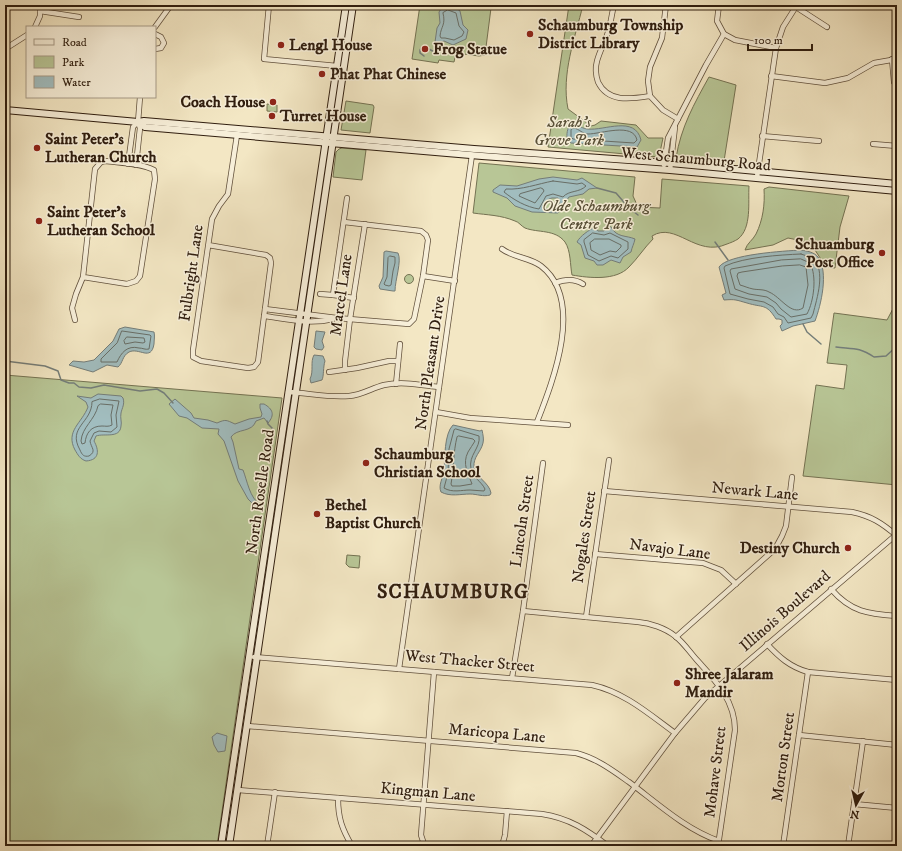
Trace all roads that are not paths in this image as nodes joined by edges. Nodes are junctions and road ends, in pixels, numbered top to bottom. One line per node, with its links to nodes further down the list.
1 (40, 5): 10 (street)
2 (171, 5): 13 (street)
3 (269, 5): 22 (street)
4 (346, 5): 22 (main road, North Roselle Road)
5 (353, 5): 33 (main road, North Roselle Road)
6 (614, 5): 25 (street)
7 (666, 5): 25 (street)
8 (719, 5): 16 (street)
9 (796, 6): 14 (street); 18 (street)
10 (40, 11): 11 (street); 12 (street)
11 (79, 17)
12 (35, 26)
13 (156, 26)
14 (827, 27)
15 (156, 34): 20 (street)
16 (724, 34): 18 (street); 28 (street)
17 (26, 38): 19 (street)
18 (776, 48): 23 (street)
19 (5, 49)
20 (156, 49)
21 (895, 59): 23 (street); 24 (street)
22 (337, 66): 31 (main road, North Roselle Road)
23 (771, 76): 32 (street)
24 (894, 82)
25 (650, 96): 28 (street)
26 (140, 98): 29 (street)
27 (5, 110): 29 (main road)
28 (678, 120): 41 (street)
29 (138, 122): 30 (main road, West Schaumburg Road); 31 (main road, West Schaumburg Road); 39 (street); 40 (street)
30 (237, 135): 35 (main road, West Schaumburg Road); 48 (street, Fulbright Lane)
31 (326, 136): 33 (main road, West Schaumburg Road); 35 (main road, North Roselle Road)
32 (762, 136): 34 (street); 42 (street)
33 (334, 140): 35 (main road, West Schaumburg Road); 38 (main road, West Schaumburg Road); 41 (main road, West Schaumburg Road); 60 (main road, North Roselle Road)
34 (819, 141)
35 (326, 142): 59 (main road, North Roselle Road)
36 (873, 144): 37 (street)
37 (897, 146)
38 (472, 155): 41 (main road, West Schaumburg Road); 52 (street, North Pleasant Drive)
39 (128, 164): 40 (street); 51 (street)
40 (136, 165): 51 (street)
41 (667, 166): 42 (main road, West Schaumburg Road)
42 (757, 174): 43 (main road, West Schaumburg Road); 44 (main road, West Schaumburg Road)
43 (897, 184)
44 (897, 191)
45 (347, 198): 46 (street)
46 (344, 222): 47 (street); 56 (street)
47 (365, 224): 50 (street); 57 (street, Marcel Lane)
48 (208, 245): 58 (street); 61 (street, Fulbright Lane)
49 (502, 249): 53 (street)
50 (423, 276): 52 (street); 63 (street)
51 (84, 277): 64 (street)
52 (455, 281): 72 (street, North Pleasant Drive)
53 (555, 283): 54 (street); 76 (street)
54 (583, 284)
55 (320, 294): 56 (street)
56 (333, 295): 57 (street)
57 (354, 298): 63 (street, Marcel Lane)
58 (265, 309): 59 (street); 61 (street)
59 (300, 313): 60 (street); 65 (main road, North Roselle Road)
60 (308, 314): 62 (street); 66 (main road, North Roselle Road)
61 (264, 316): 65 (street)
62 (337, 318): 63 (street); 66 (street)
63 (350, 319): 69 (street, Marcel Lane)
64 (75, 320)
65 (299, 321): 66 (street); 73 (main road, North Roselle Road)
66 (307, 322): 74 (main road, North Roselle Road)
67 (400, 344): 68 (street)
68 (398, 361): 69 (street); 71 (street)
69 (345, 370): 70 (street)
70 (329, 372)
71 (396, 384): 72 (street); 74 (street)
72 (439, 387): 75 (street, North Pleasant Drive)
73 (288, 392): 74 (street); 92 (main road, North Roselle Road)
74 (296, 392): 93 (main road, North Roselle Road)
75 (436, 412): 76 (street); 94 (street, North Pleasant Drive)
76 (537, 422): 77 (street)
77 (568, 425)
78 (609, 460): 81 (street, Nogales Street)
79 (543, 463): 87 (street, Lincoln Street)
80 (792, 477): 82 (street)
81 (604, 491): 82 (street, Newark Lane); 84 (street, Nogales Street)
82 (789, 507): 83 (street, Newark Lane); 85 (street)
83 (897, 535): 86 (street, Illinois Boulevard)
84 (595, 554): 85 (street, Navajo Lane); 89 (street, Nogales Street)
85 (736, 584): 90 (street)
86 (831, 589): 88 (street); 91 (street, Illinois Boulevard)
87 (523, 611): 89 (street, Mohave Street); 97 (street, Lincoln Street)
88 (897, 616)
89 (586, 617): 90 (street, Mohave Street)
90 (676, 637): 99 (street, Mohave Street)
91 (767, 644): 96 (street); 99 (street, Illinois Boulevard)
92 (250, 656): 93 (street, West Thacker Street); 117 (main road, North Roselle Road)
93 (257, 657): 94 (street, West Thacker Street); 100 (main road, North Roselle Road)
94 (398, 669): 95 (street, West Thacker Street)
95 (434, 672): 97 (street, West Thacker Street); 103 (street)
96 (808, 672): 98 (street); 102 (street, Morton Street)
97 (512, 678): 101 (street, West Thacker Street)
98 (897, 680)
99 (720, 685): 101 (street, Illinois Boulevard); 115 (street, Mohave Street)
100 (247, 726): 103 (street, Maricopa Lane); 107 (main road, North Roselle Road)
101 (675, 733): 106 (street, Illinois Boulevard)
102 (799, 735): 104 (street); 124 (street, Morton Street)
103 (429, 740): 106 (street, Maricopa Lane); 110 (street)
104 (863, 741): 105 (street); 111 (street)
105 (897, 745)
106 (636, 787): 114 (street, Illinois Boulevard); 115 (street, Maricopa Lane)
107 (238, 790): 108 (street, Kingman Lane); 118 (main road, North Roselle Road)
108 (275, 792): 109 (street, Kingman Lane); 119 (street)
109 (338, 798): 110 (street, Kingman Lane); 120 (street)
110 (424, 804): 113 (street, Kingman Lane); 116 (street)
111 (854, 804): 112 (street); 125 (street)
112 (897, 808)
113 (507, 811): 114 (street, Kingman Lane); 121 (street)
114 (598, 838): 122 (street, Illinois Boulevard); 123 (street, Kingman Lane)
115 (718, 843)
116 (424, 844)
117 (221, 846)
118 (229, 846)
119 (267, 846)
120 (352, 846)
121 (502, 846)
122 (591, 846)
123 (608, 846)
124 (783, 846)
125 (848, 846)

